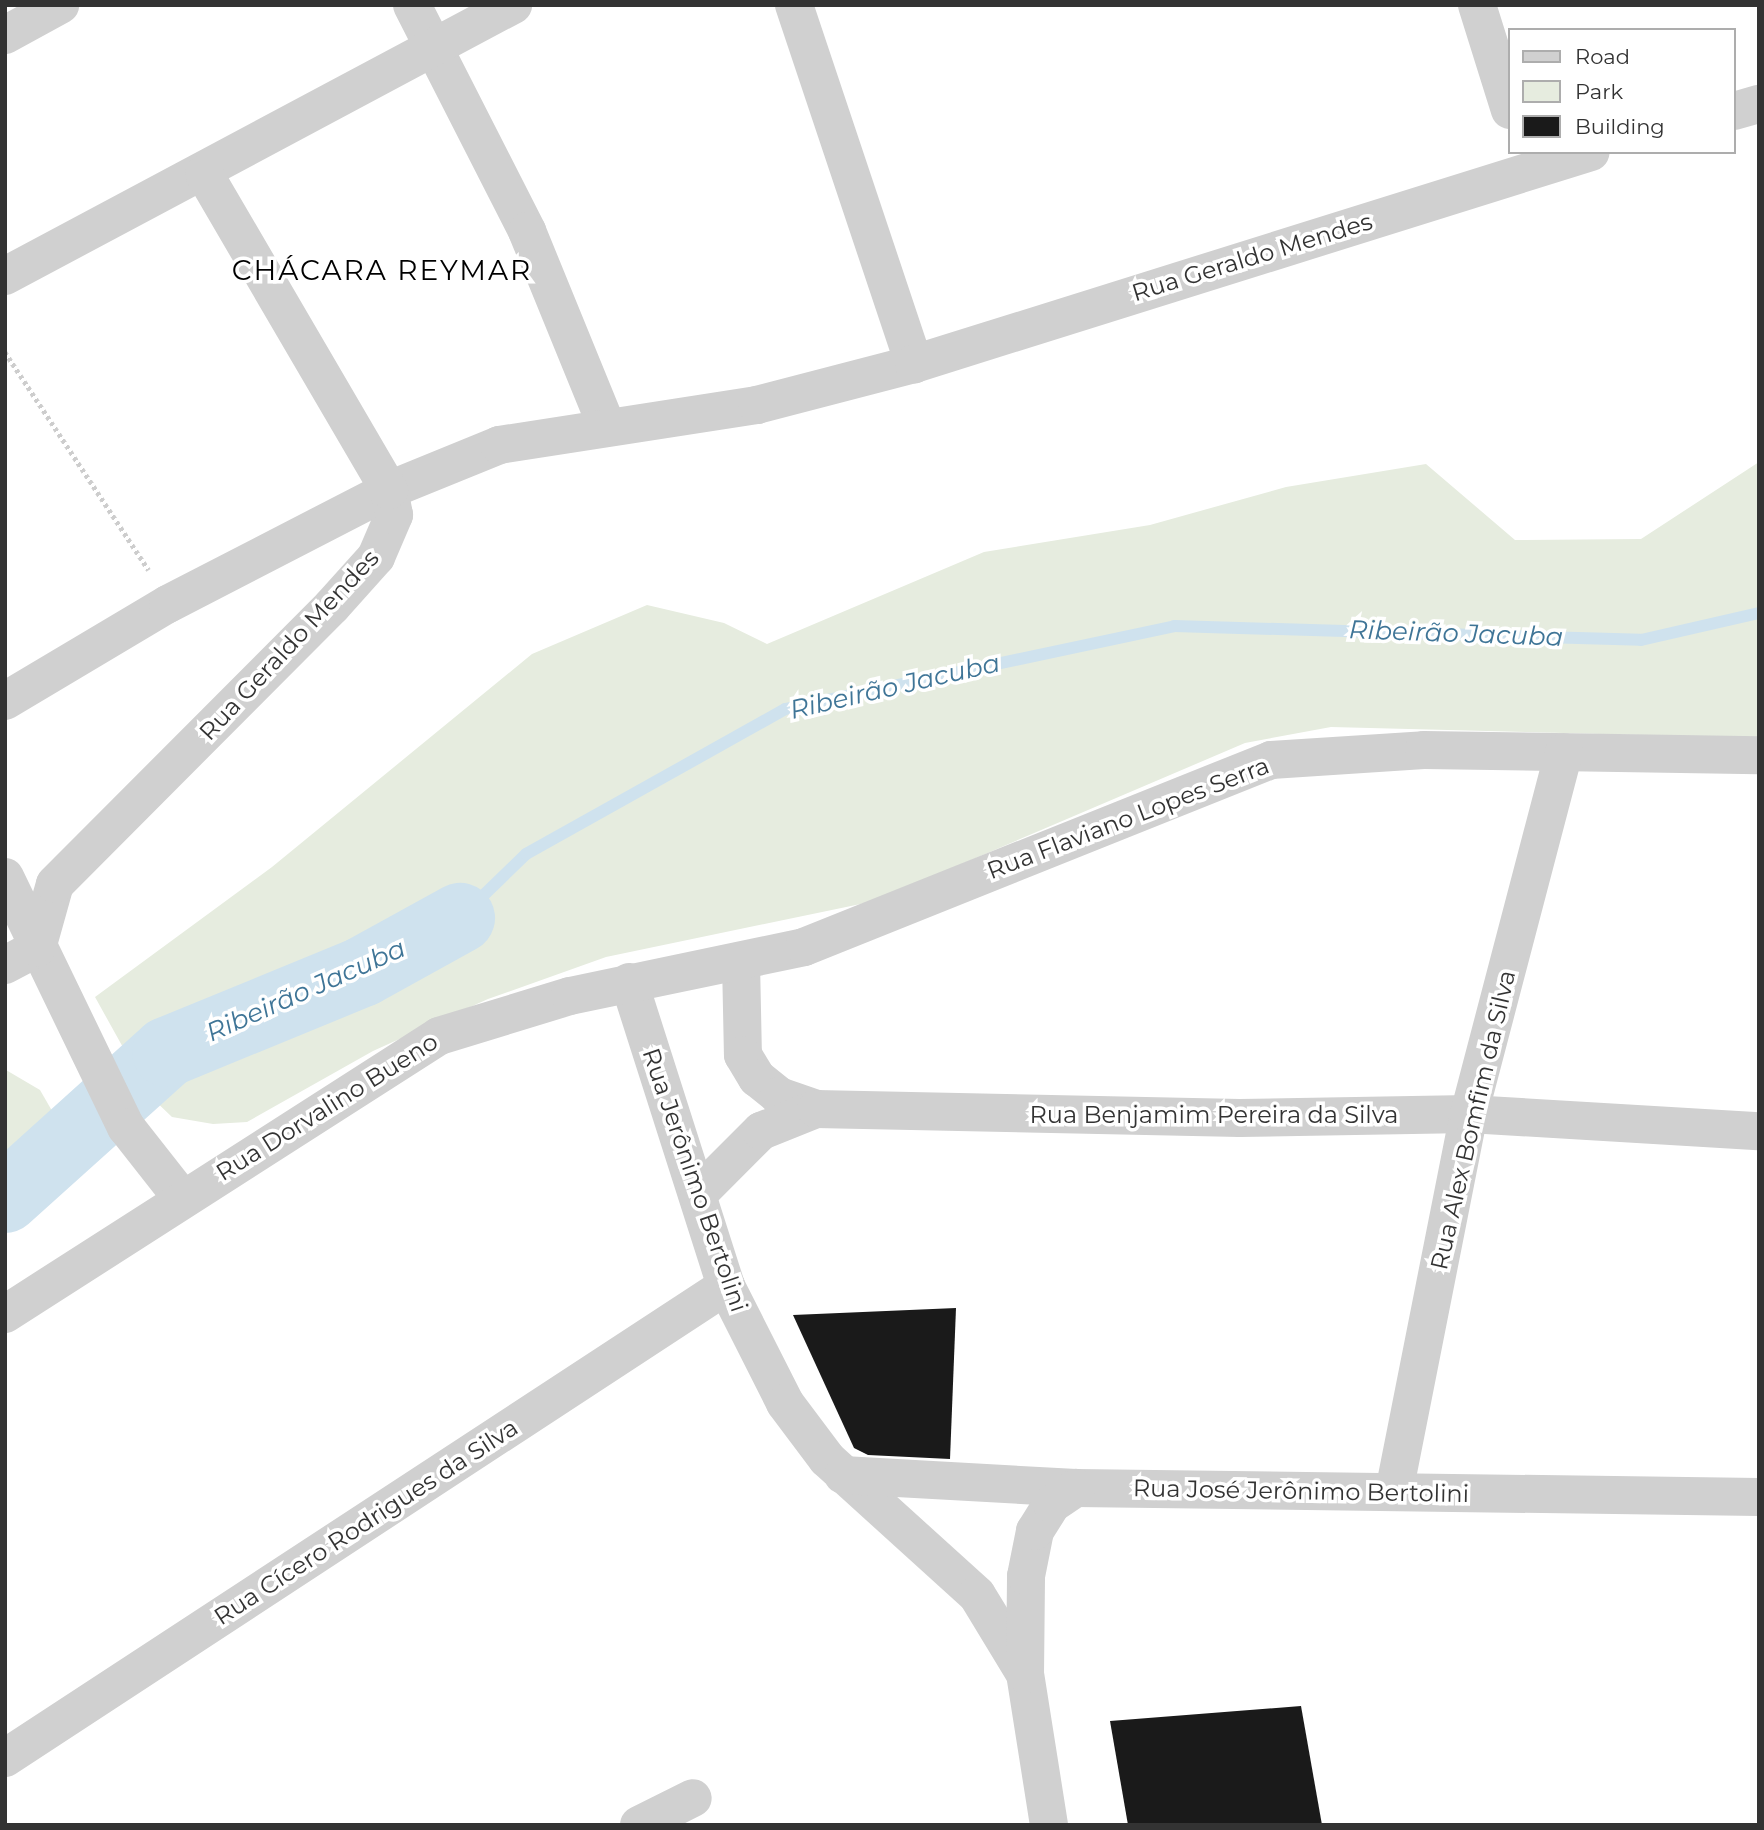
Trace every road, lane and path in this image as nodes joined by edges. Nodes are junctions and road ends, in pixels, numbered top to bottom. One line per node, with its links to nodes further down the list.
1 (60, 5): 6 (street)
2 (412, 5): 7 (street)
3 (513, 5): 7 (street)
4 (794, 5): 16 (street)
5 (1477, 5): 8 (street)
6 (5, 34)
7 (436, 49): 13 (street); 17 (street)
8 (1508, 104)
9 (1759, 104): 10 (street)
10 (1736, 110)
11 (1577, 154): 12 (street, Rua Geraldo Mendes)
12 (1526, 161): 16 (street, Rua Geraldo Mendes)
13 (204, 174): 14 (street); 18 (street)
14 (5, 276)
15 (5, 352): 19 (path)
16 (914, 364): 17 (street, Rua Geraldo Mendes)
17 (607, 427): 18 (street, Rua Geraldo Mendes)
18 (389, 490): 19 (street); 25 (street, Rua Geraldo Mendes)
19 (168, 604): 20 (street)
20 (5, 701)
21 (1564, 752): 22 (street, Rua Flaviano Lopes Serra); 24 (street, Rua Flaviano Lopes Serra); 29 (street, Rua Alex Bomfim da Silva)
22 (1759, 755)
23 (5, 877): 25 (street)
24 (804, 947): 26 (street, Rua Dorvalino Bueno)
25 (21, 956): 32 (street)
26 (741, 962): 27 (street, Rua Dorvalino Bueno); 28 (street)
27 (629, 982): 31 (street, Rua Jerônimo Bertolini); 32 (street, Rua Dorvalino Bueno)
28 (816, 1109): 29 (street, Rua Benjamim Pereira da Silva); 31 (street, Rua Benjamim Pereira da Silva)
29 (1469, 1114): 30 (street, Rua Benjamim Pereira da Silva); 37 (street, Rua Alex Bomfim da Silva)
30 (1759, 1131)
31 (699, 1193): 33 (street, Rua Jerônimo Bertolini)
32 (181, 1198): 34 (street, Rua Dorvalino Bueno)
33 (726, 1286): 35 (street, Rua Jerônimo Bertolini); 40 (street, Rua Cícero Rodrigues da Silva)
34 (5, 1314)
35 (843, 1475): 36 (street, Rua José Jerônimo Bertolini); 39 (street, Rua Jerônimo Bertolini)
36 (1076, 1488): 37 (street, Rua José Jerônimo Bertolini); 39 (street)
37 (1394, 1492): 38 (street, Rua José Jerônimo Bertolini)
38 (1759, 1497)
39 (1025, 1674): 43 (street)
40 (5, 1758)
41 (693, 1798): 42 (street)
42 (639, 1825)
43 (1049, 1825)

